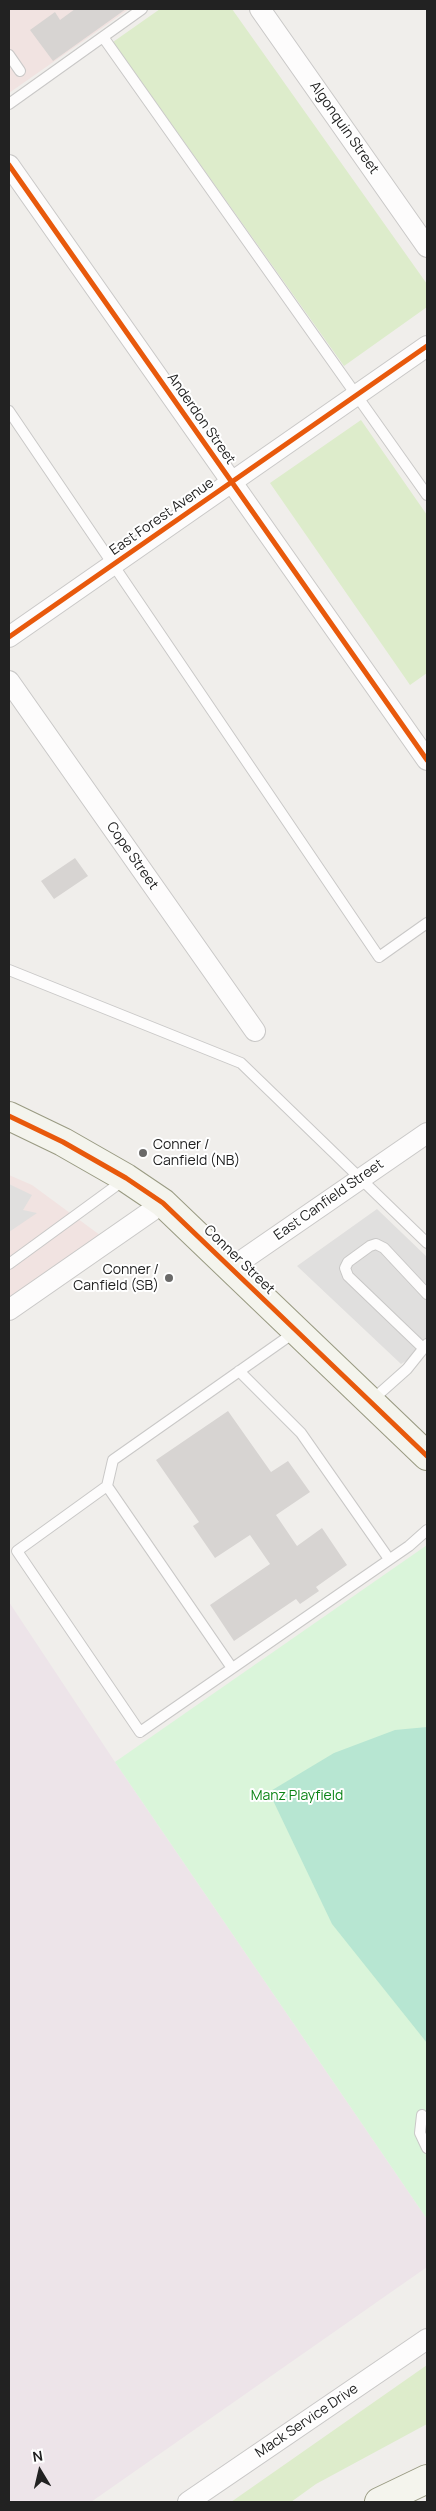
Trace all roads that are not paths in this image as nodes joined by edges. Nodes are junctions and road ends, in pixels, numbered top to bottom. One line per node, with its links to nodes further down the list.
1 (142, 9): 3 (lane)
2 (260, 9): 8 (street, Algonquin Street)
3 (103, 37): 6 (lane); 10 (lane)
4 (9, 55): 5 (lane)
5 (20, 71)
6 (9, 104)
7 (9, 165): 12 (street, Anderdon Street)
8 (427, 247)
9 (427, 346): 10 (street, East Forest Avenue)
10 (358, 395): 12 (street, East Forest Avenue); 13 (lane)
11 (9, 411): 14 (lane)
12 (231, 482): 14 (street, East Forest Avenue); 17 (street, Anderdon Street)
13 (427, 495)
14 (114, 564): 15 (street, East Forest Avenue); 18 (lane)
15 (9, 637)
16 (9, 681): 20 (street, Cope Street)
17 (427, 760)
18 (427, 923)
19 (9, 970): 24 (lane)
20 (255, 1031)
21 (9, 1116): 23 (main road, Conner Street)
22 (427, 1133): 24 (street, East Canfield Street)
23 (126, 1178): 25 (main road, Conner Street); 27 (lane)
24 (359, 1179): 26 (lane); 28 (street, East Canfield Street)
25 (163, 1203): 28 (main road, Conner Street); 30 (street)
26 (427, 1243)
27 (9, 1263)
28 (231, 1268): 31 (main road, Conner Street)
29 (427, 1294): 32 (lane)
30 (9, 1310)
31 (297, 1331): 33 (lane); 34 (main road, Conner Street)
32 (425, 1345): 34 (lane)
33 (239, 1371): 36 (lane); 38 (lane)
34 (370, 1401): 35 (main road, Conner Street)
35 (427, 1456)
36 (107, 1486): 39 (lane); 39 (lane)
37 (427, 1530): 38 (lane)
38 (389, 1560): 39 (lane)
39 (232, 1668)
40 (422, 2115): 41 (lane)
41 (427, 2148)
42 (427, 2339): 44 (street, Mack Service Drive)
43 (427, 2478): 45 (main road)
44 (188, 2502)
45 (379, 2502)

